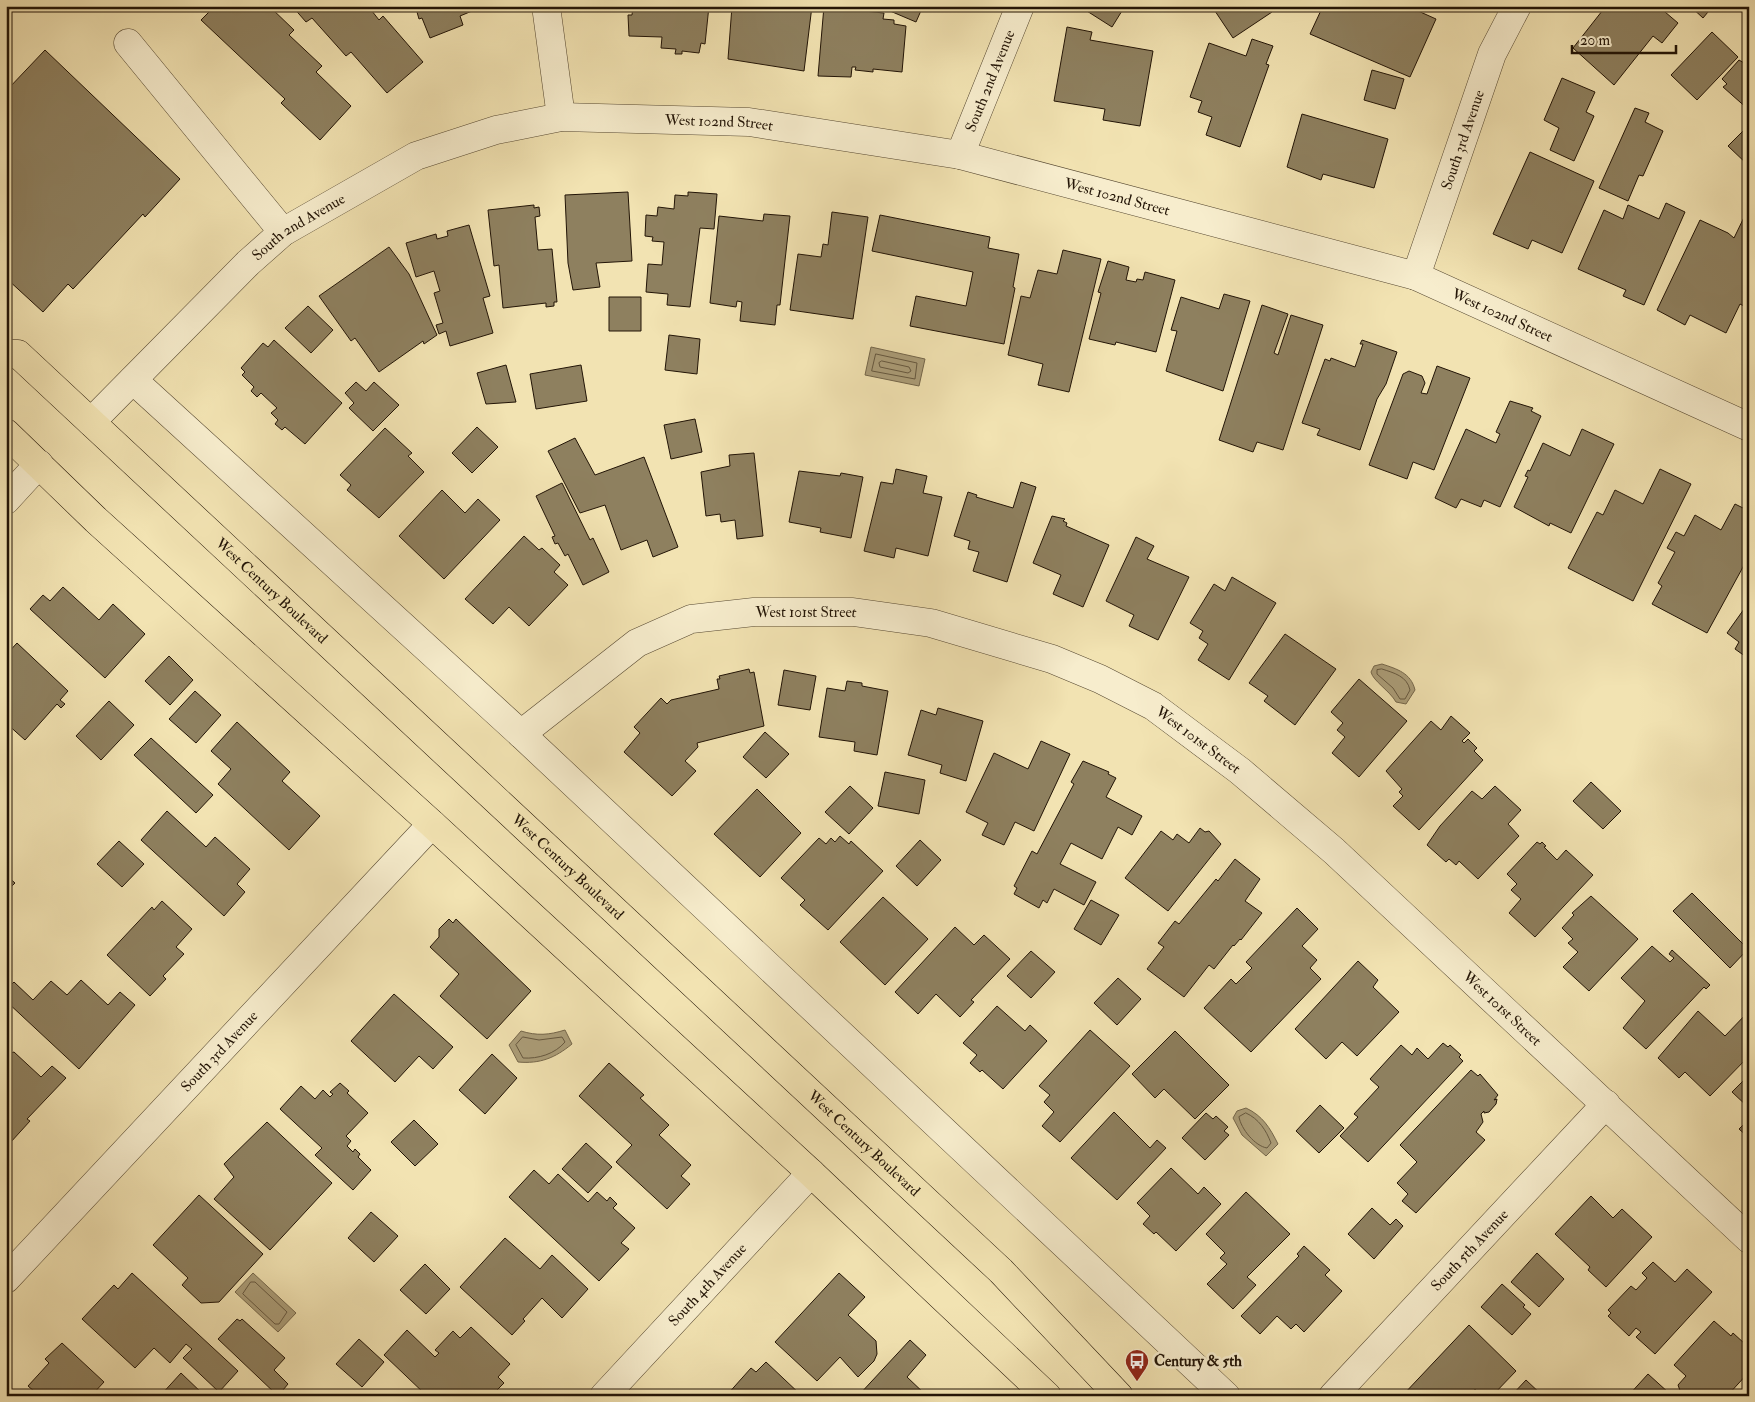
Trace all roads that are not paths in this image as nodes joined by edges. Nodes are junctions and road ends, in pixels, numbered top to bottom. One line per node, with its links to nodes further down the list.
1 (546, 6): 5 (street)
2 (1020, 6): 6 (street, South 2nd Avenue)
3 (1517, 6): 8 (street, South 3rd Avenue)
4 (128, 43): 7 (street)
5 (561, 117): 6 (street, West 102nd Street); 7 (street, South 2nd Avenue)
6 (960, 155): 8 (street, West 102nd Street)
7 (284, 232): 10 (street, South 2nd Avenue)
8 (1416, 276): 12 (street, West 102nd Street)
9 (6, 354): 11 (main road, West Century Boulevard)
10 (133, 380): 11 (street, South 2nd Avenue); 16 (street)
11 (92, 422): 24 (main road, West Century Boulevard)
12 (1748, 424)
13 (6, 433): 14 (main road)
14 (39, 464): 15 (street); 17 (main road)
15 (6, 500)
16 (521, 734): 18 (street, West 101st Street); 25 (street)
17 (432, 824): 19 (main road); 21 (street, South 3rd Avenue)
18 (1606, 1104): 20 (street, West 101st Street); 26 (street, South 5th Avenue)
19 (811, 1173): 22 (street, South 4th Avenue); 23 (main road)
20 (1749, 1239)
21 (6, 1278)
22 (604, 1396)
23 (1047, 1396)
24 (1119, 1396)
25 (1226, 1396)
26 (1333, 1396)

